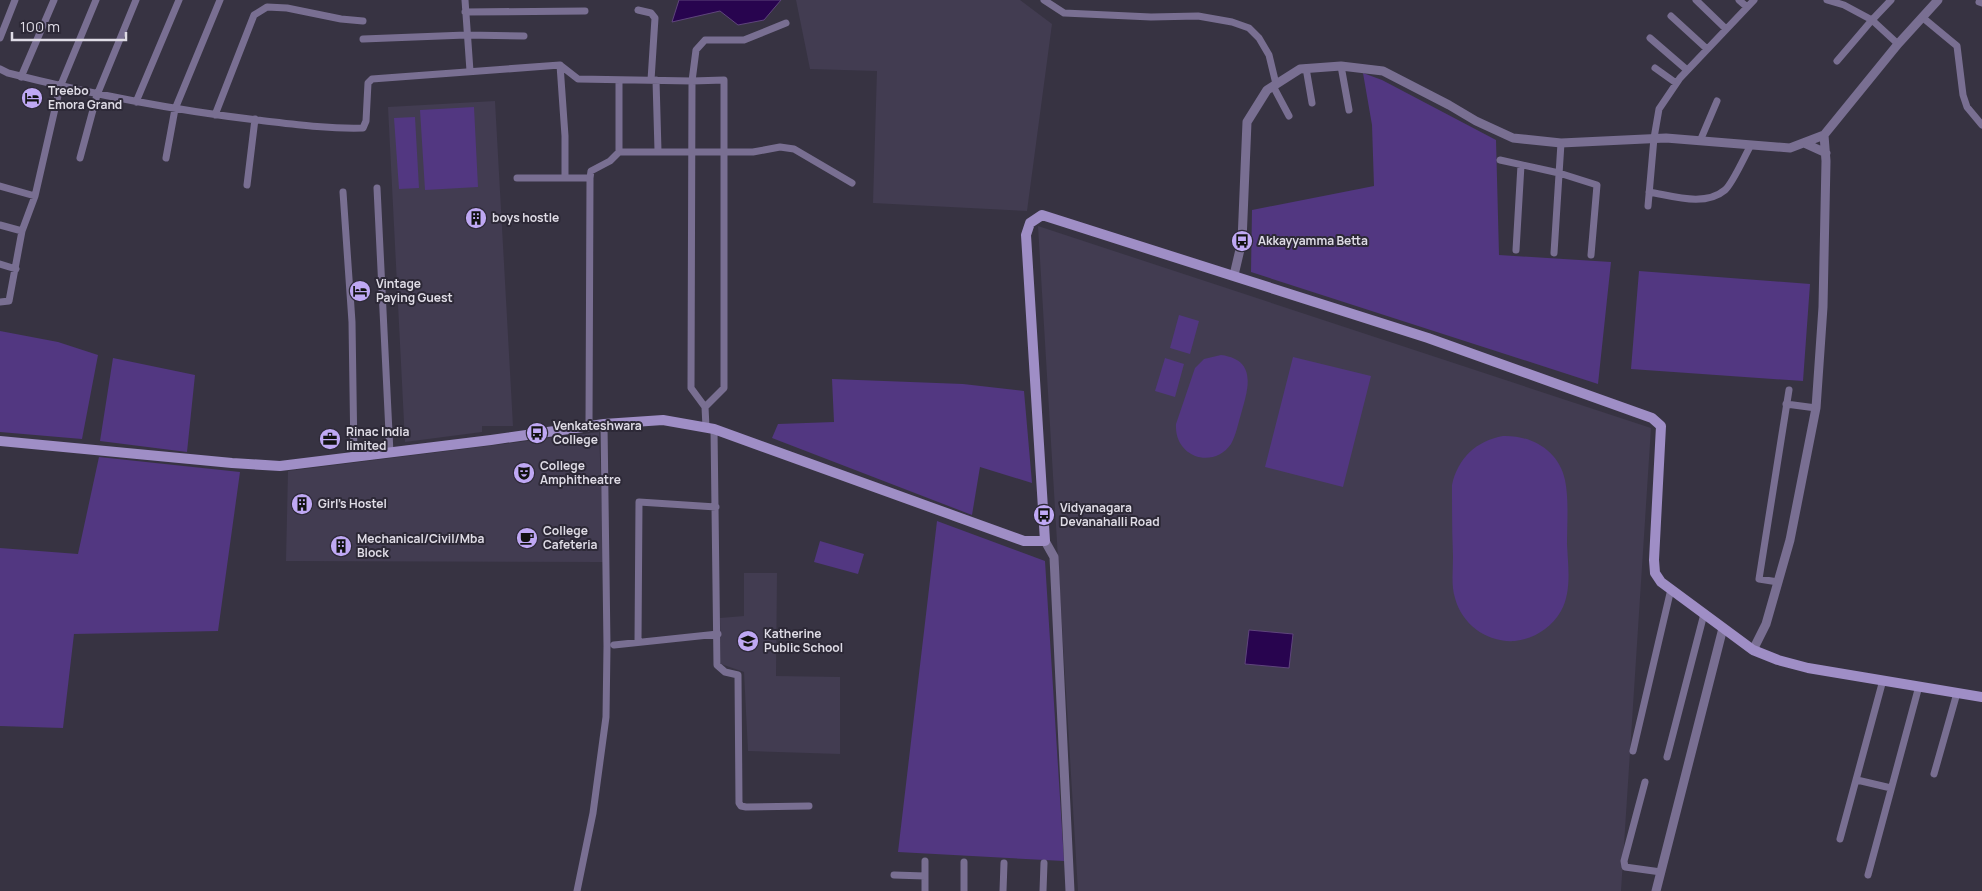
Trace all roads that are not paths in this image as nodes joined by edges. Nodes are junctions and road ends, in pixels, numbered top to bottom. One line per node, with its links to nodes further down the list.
1 (15, 0): 28 (street)
2 (54, 0): 41 (street)
3 (96, 0): 47 (street)
4 (136, 0): 48 (street)
5 (179, 0): 50 (street)
6 (220, 0): 52 (street)
7 (464, 0): 19 (street)
8 (1044, 0): 46 (street)
9 (1696, 0): 25 (street)
10 (1739, 0): 16 (street)
11 (1754, 0): 16 (street)
12 (1827, 0): 15 (street)
13 (1891, 0): 22 (street)
14 (1938, 0): 21 (street)
15 (1849, 3): 22 (street)
16 (1747, 7): 25 (street)
17 (638, 10): 43 (street)
18 (585, 11): 19 (street)
19 (465, 12): 26 (street)
20 (1671, 16): 32 (street)
21 (1922, 17): 31 (street); 57 (street)
22 (1872, 20): 31 (street); 33 (street)
23 (363, 21): 54 (street)
24 (786, 23): 44 (street)
25 (1726, 29): 32 (street)
26 (466, 35): 27 (street); 30 (street); 40 (street)
27 (524, 36)
28 (0, 38)
29 (1650, 38): 39 (street)
30 (363, 40)
31 (1898, 44): 58 (street)
32 (1707, 49): 39 (street)
33 (1837, 61)
34 (560, 65): 40 (street); 42 (street); 75 (street)
35 (1341, 66): 36 (street); 53 (street); 61 (street)
36 (1306, 68): 46 (street); 51 (street)
37 (1655, 68): 45 (street)
38 (0, 70): 41 (street)
39 (1687, 70): 45 (street)
40 (470, 72): 56 (street)
41 (21, 77): 47 (street)
42 (620, 80): 43 (street); 67 (street)
43 (653, 80): 44 (street); 64 (street)
44 (692, 81): 65 (street); 66 (street)
45 (1676, 83): 59 (street)
46 (1275, 85): 55 (street); 92 (street)
47 (60, 87): 48 (street); 83 (street)
48 (97, 95): 50 (street); 69 (street)
49 (1717, 101): 60 (street)
50 (136, 102): 52 (street)
51 (1312, 103)
52 (175, 109): 54 (street); 70 (street)
53 (1349, 110)
54 (215, 115): 56 (street)
55 (1289, 116)
56 (255, 120): 78 (street)
57 (1982, 125)
58 (1824, 135): 62 (street); 68 (street)
59 (1654, 138): 60 (street); 61 (street); 82 (street)
60 (1700, 141): 63 (street)
61 (1560, 143): 73 (street)
62 (1804, 143): 63 (street); 68 (street)
63 (1750, 145): 82 (street)
64 (658, 151): 65 (street); 67 (street)
65 (691, 151): 66 (street); 96 (street)
66 (724, 151): 77 (street); 96 (street)
67 (620, 152): 76 (street)
68 (1826, 153): 97 (street)
69 (80, 158)
70 (166, 158)
71 (1500, 160): 72 (street)
72 (1521, 164): 73 (street); 87 (street)
73 (1559, 173): 88 (street); 89 (street)
74 (517, 178): 75 (street)
75 (565, 178): 76 (street)
76 (590, 178): 99 (street)
77 (852, 183)
78 (247, 185)
79 (0, 186): 83 (street)
80 (378, 188): 102 (street)
81 (343, 192): 103 (street)
82 (1649, 192): 84 (street)
83 (35, 196): 86 (street)
84 (1648, 206)
85 (0, 225): 86 (street)
86 (22, 231): 91 (street)
87 (1516, 250)
88 (1554, 253)
89 (1591, 255)
90 (0, 264): 91 (street)
91 (16, 268): 93 (street)
92 (1234, 275): 105 (main road); 107 (main road)
93 (0, 302)
94 (1789, 390): 95 (street)
95 (1786, 404): 97 (street); 106 (street)
96 (705, 407): 100 (street)
97 (1816, 408): 106 (street)
98 (604, 424): 99 (main road); 100 (main road); 134 (street)
99 (589, 426): 102 (main road)
100 (710, 428): 104 (street); 105 (main road)
101 (0, 441): 103 (main road)
102 (390, 453): 103 (main road)
103 (354, 457)
104 (716, 507): 110 (street); 111 (street)
105 (1045, 541): 139 (street)
106 (1778, 582): 113 (street)
107 (1670, 589): 108 (main road); 118 (street)
108 (1704, 614): 109 (main road); 119 (street)
109 (1723, 628): 113 (main road); 130 (street)
110 (718, 634): 111 (street); 124 (street)
111 (638, 642): 112 (street)
112 (614, 645)
113 (1754, 650): 114 (main road)
114 (1882, 680): 115 (main road); 121 (street)
115 (1919, 686): 116 (main road); 123 (street)
116 (1957, 693): 117 (main road); 120 (street)
117 (1982, 697)
118 (1633, 751)
119 (1668, 757)
120 (1934, 774)
121 (1857, 780): 123 (street); 125 (street)
122 (1645, 782): 130 (street)
123 (1891, 788): 132 (street)
124 (809, 806)
125 (1840, 839)
126 (925, 861): 133 (street)
127 (964, 862): 136 (street)
128 (1004, 862): 137 (street)
129 (1044, 863): 138 (street)
130 (1661, 872): 140 (street)
131 (894, 875): 133 (street)
132 (1868, 875)
133 (925, 876): 135 (street)
134 (577, 891)
135 (924, 891)
136 (964, 891)
137 (1003, 891)
138 (1043, 891)
139 (1070, 891)
140 (1656, 891)

